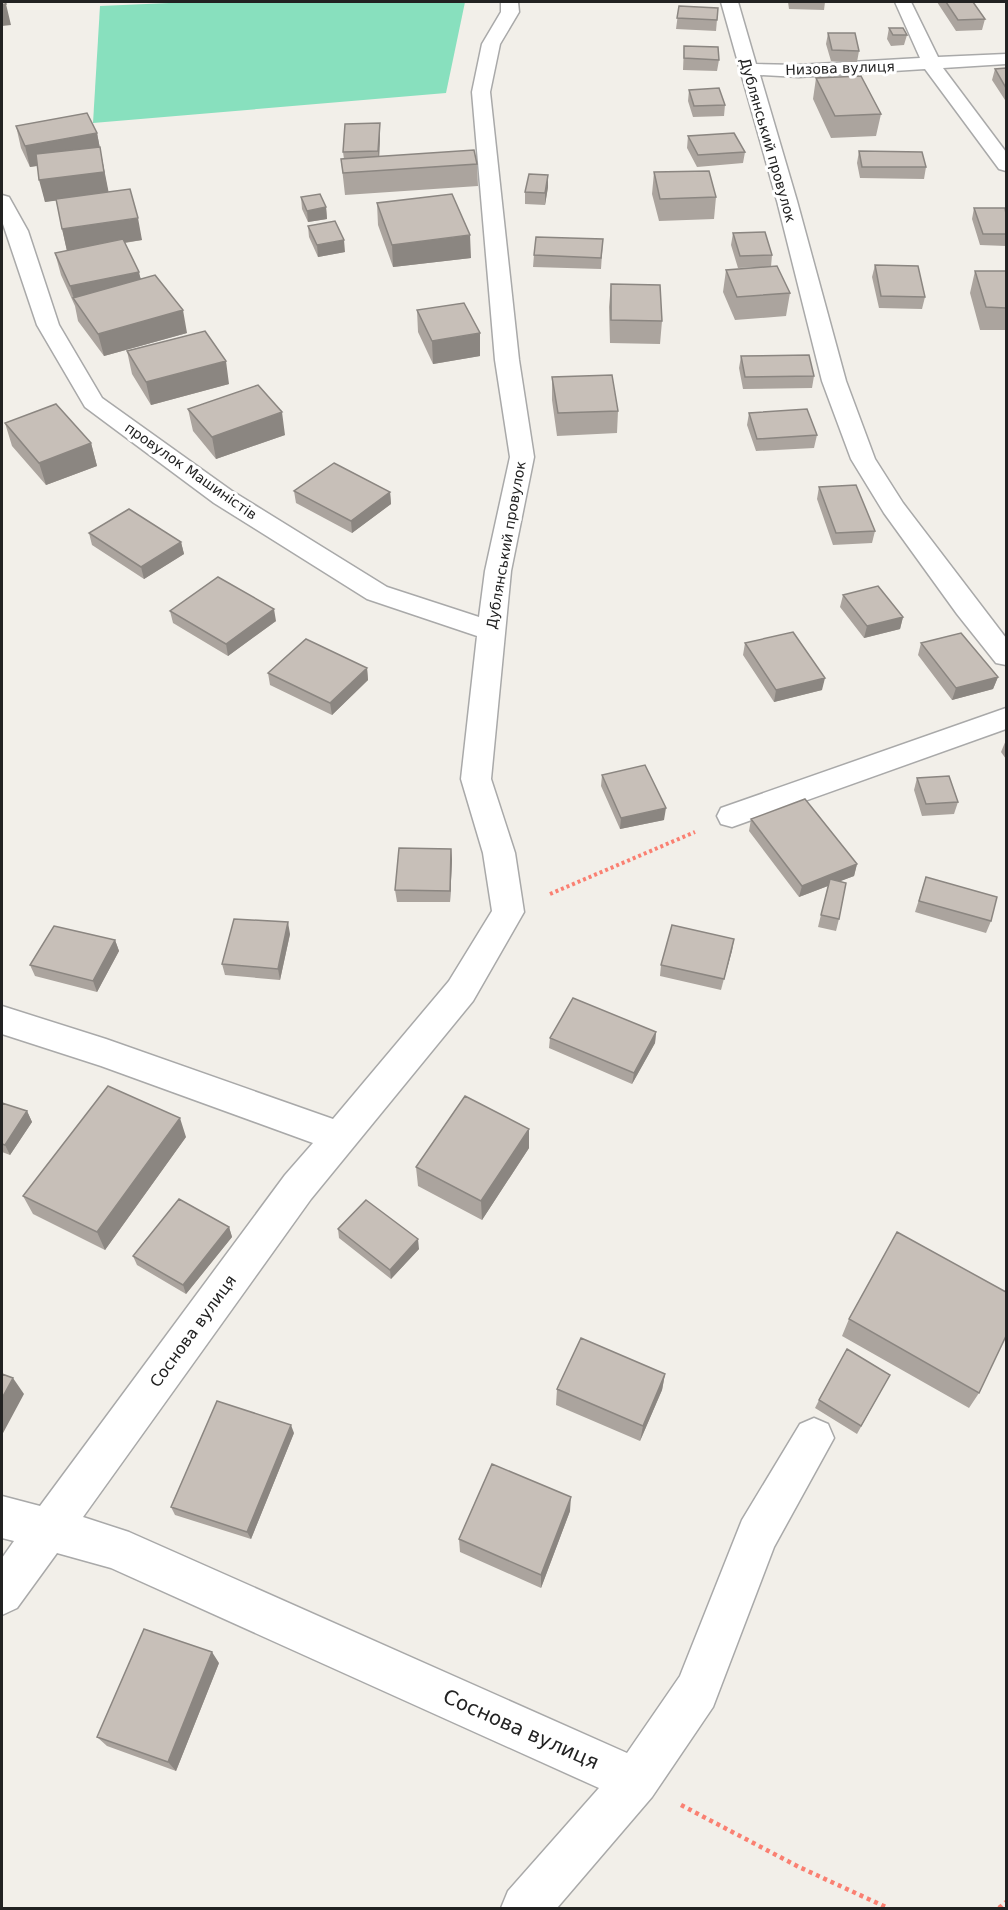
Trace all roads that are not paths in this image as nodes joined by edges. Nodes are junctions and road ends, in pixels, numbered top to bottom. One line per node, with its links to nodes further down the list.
1 (510, 2): 9 (street, Дублянський провулок)
2 (729, 2): 6 (street, Дублянський провулок)
3 (903, 2): 5 (street)
4 (1006, 59): 5 (street, Низова вулиця)
5 (933, 65): 6 (street, Низова вулиця); 7 (street)
6 (747, 69): 10 (street, Дублянський провулок)
7 (1006, 165)
8 (2, 201): 9 (street, провулок Машиністів)
9 (491, 631): 13 (street, Дублянський провулок)
10 (1006, 656)
11 (1006, 718): 12 (street)
12 (732, 816)
13 (508, 912): 15 (street, Соснова вулиця)
14 (2, 1020): 15 (street)
15 (338, 1136): 18 (street, Соснова вулиця)
16 (814, 1438): 20 (street)
17 (2, 1517): 18 (street, Соснова вулиця)
18 (49, 1527): 19 (street); 20 (street, Соснова вулиця)
19 (2, 1593)
20 (636, 1781): 21 (street)
21 (525, 1908)

